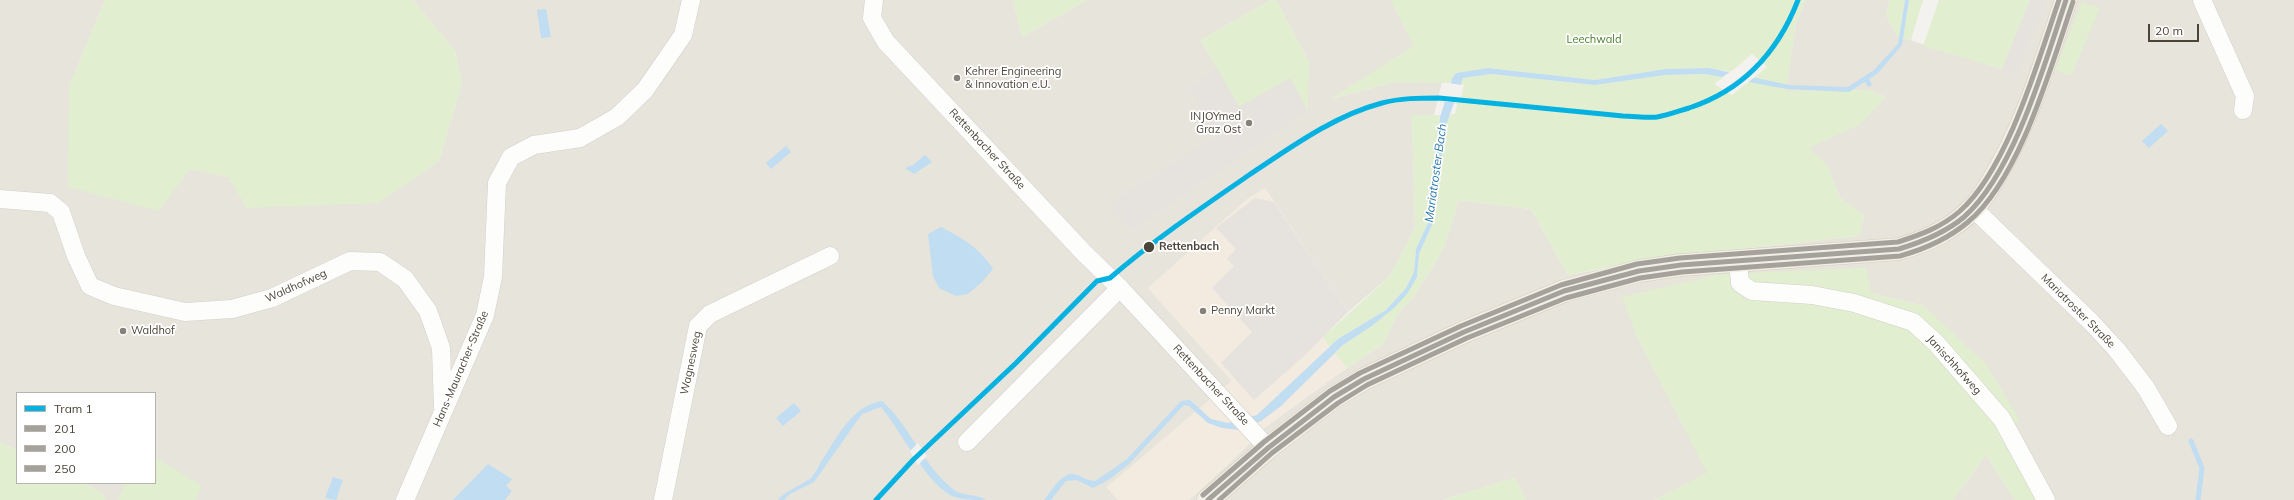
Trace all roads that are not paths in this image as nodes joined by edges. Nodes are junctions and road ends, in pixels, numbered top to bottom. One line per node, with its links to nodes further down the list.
1 (691, 0): 11 (street, Hans-Mauracher-Straße)
2 (874, 0): 10 (street, Rettenbacher Straße)
3 (2066, 0): 7 (main road)
4 (2202, 0): 5 (street)
5 (2243, 110)
6 (0, 199): 11 (street, Waldhofweg)
7 (1973, 208): 9 (main road); 12 (street, Mariatroster Straße)
8 (830, 256): 16 (street, Wagnesweg)
9 (1738, 261): 14 (main road); 18 (street, Janischhofweg)
10 (1120, 288): 13 (street); 14 (street, Rettenbacher Straße)
11 (444, 412): 15 (street, Hans-Mauracher-Straße)
12 (2168, 426)
13 (967, 442)
14 (1268, 448): 17 (main road)
15 (405, 500)
16 (663, 500)
17 (1208, 500)
18 (2046, 500)

